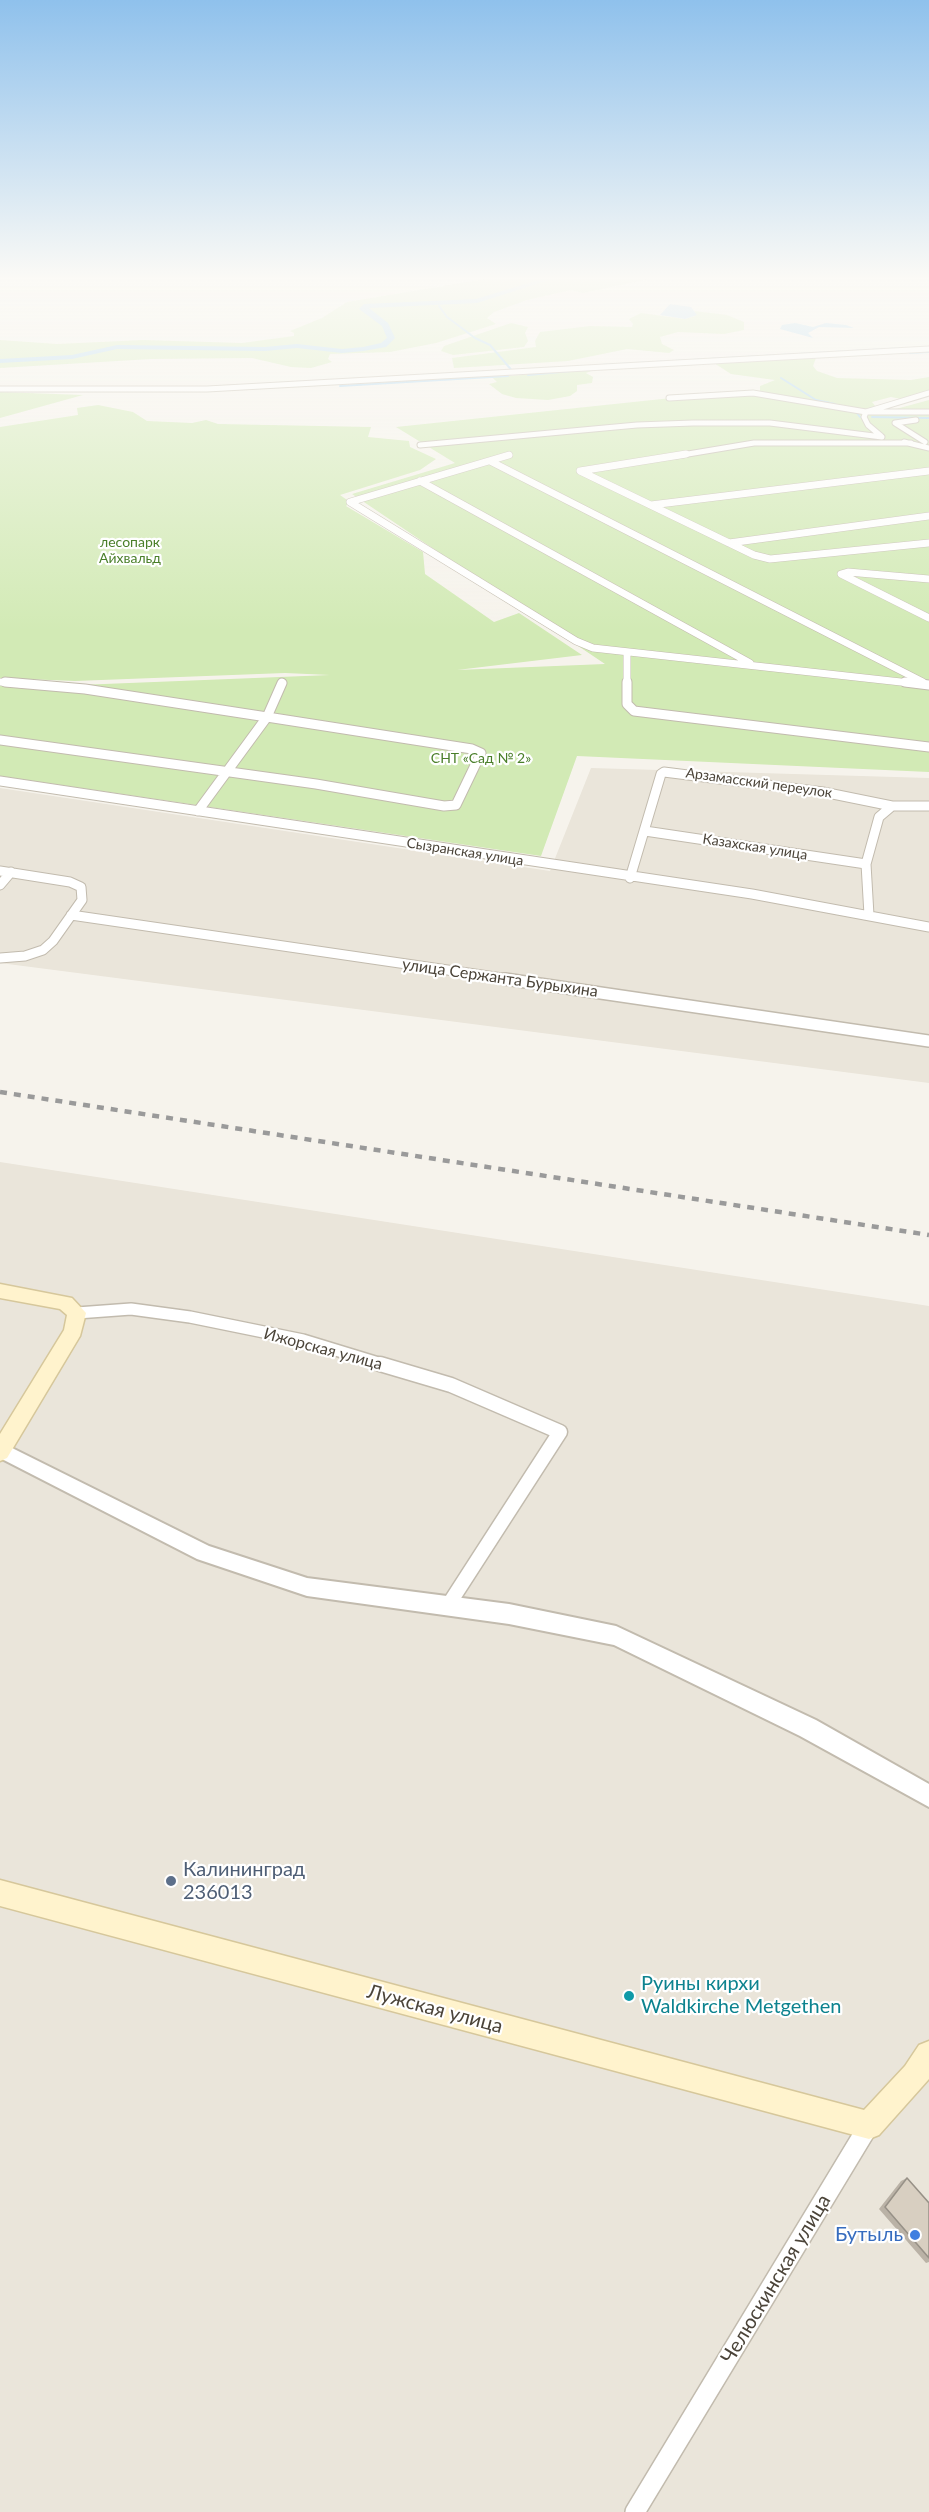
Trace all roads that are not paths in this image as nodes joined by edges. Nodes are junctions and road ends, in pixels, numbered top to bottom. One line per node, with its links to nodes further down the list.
1 (699, 396): 4 (street)
2 (772, 396): 5 (street)
3 (918, 396): 5 (street)
4 (669, 398)
5 (866, 412): 6 (street); 8 (street)
6 (929, 412)
7 (929, 420): 11 (street)
8 (882, 437): 9 (street); 10 (street)
9 (911, 443): 11 (street); 16 (street)
10 (420, 445)
11 (929, 445)
12 (509, 455): 13 (street)
13 (490, 461): 15 (street); 23 (street)
14 (929, 471): 16 (street)
15 (420, 481): 22 (street); 23 (street)
16 (650, 505): 18 (street)
17 (929, 516): 18 (street)
18 (729, 543): 19 (street)
19 (929, 543)
20 (929, 579): 21 (street)
21 (929, 618)
22 (627, 652): 23 (street); 28 (street)
23 (754, 666)
24 (0, 682): 26 (street)
25 (282, 684): 26 (street)
26 (267, 717): 29 (street); 29 (street)
27 (0, 740): 29 (street)
28 (929, 747)
29 (226, 772): 33 (street)
30 (0, 781): 33 (street, Сызранская улица)
31 (892, 806): 32 (street); 34 (street, Арзамасский переулок); 35 (street)
32 (929, 806)
33 (198, 811): 38 (street, Сызранская улица)
34 (645, 831): 35 (street, Казахская улица); 38 (street, Арзамасский переулок)
35 (866, 864): 41 (street)
36 (0, 870): 37 (street)
37 (11, 872): 39 (street); 40 (street)
38 (630, 878): 41 (street, Сызранская улица)
39 (0, 885)
40 (71, 915): 43 (street); 44 (street, улица Сержанта Бурыхина)
41 (869, 915): 42 (street, Сызранская улица)
42 (929, 927)
43 (0, 958)
44 (929, 1041)
45 (0, 1291): 46 (main road)
46 (77, 1313): 47 (main road); 48 (street, Ижорская улица)
47 (1, 1451): 48 (street)
48 (448, 1604): 49 (street)
49 (929, 1796)
50 (0, 1893): 52 (main road, Лужская улица)
51 (929, 2055): 52 (main road, Челюскинская улица)
52 (869, 2125): 53 (street, Челюскинская улица)
53 (635, 2512)

